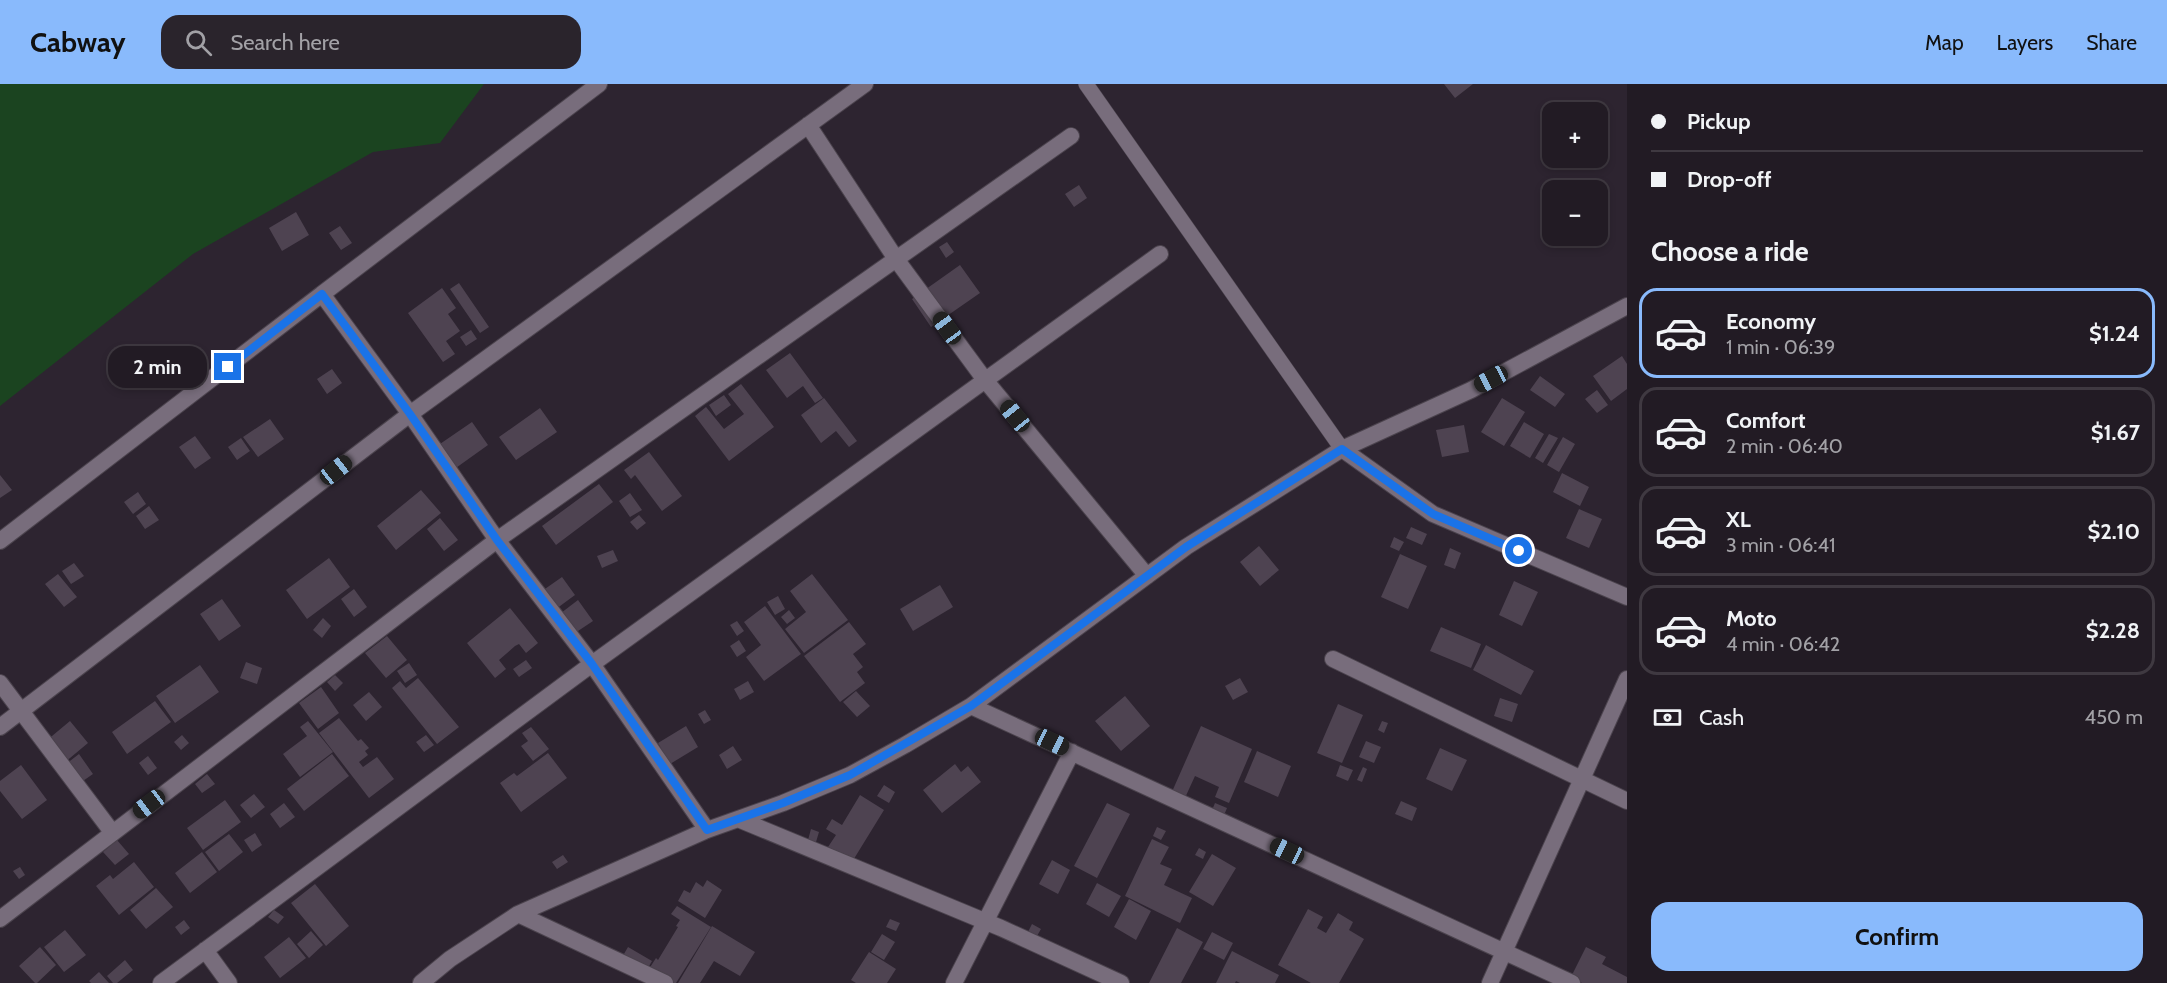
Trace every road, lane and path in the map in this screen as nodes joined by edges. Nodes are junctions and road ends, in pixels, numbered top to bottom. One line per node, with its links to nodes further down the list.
1 (599, 84): 8 (street)
2 (865, 84): 4 (street)
3 (1086, 84): 12 (lane)
4 (808, 125): 7 (street); 11 (street)
5 (1071, 136): 7 (street)
6 (1160, 254): 10 (street)
7 (896, 259): 10 (street); 13 (street)
8 (322, 294): 11 (street); 14 (street)
9 (1627, 306): 12 (street)
10 (985, 381): 15 (street); 18 (street)
11 (410, 414): 13 (street); 22 (street)
12 (1342, 449): 15 (street); 16 (street)
13 (497, 540): 18 (street); 29 (street)
14 (0, 541)
15 (1146, 576): 21 (street)
16 (1627, 597)
17 (1333, 659): 25 (street)
18 (592, 664): 28 (street); 33 (street)
19 (1627, 679): 25 (street)
20 (0, 683): 22 (street)
21 (971, 706): 24 (street); 27 (street)
22 (21, 711): 23 (street); 29 (street)
23 (0, 727)
24 (1072, 752): 32 (street); 34 (street)
25 (1581, 780): 26 (street); 34 (street)
26 (1627, 801)
27 (738, 819): 28 (street); 32 (street)
28 (707, 830): 30 (street)
29 (112, 832): 31 (street)
30 (518, 914): 37 (street); 38 (street)
31 (0, 919)
32 (984, 922): 39 (street); 40 (street)
33 (205, 950): 35 (street); 36 (street)
34 (1503, 951): 41 (street); 42 (street)
35 (161, 983)
36 (229, 983)
37 (422, 983)
38 (665, 983)
39 (954, 983)
40 (1121, 983)
41 (1490, 983)
42 (1572, 983)

